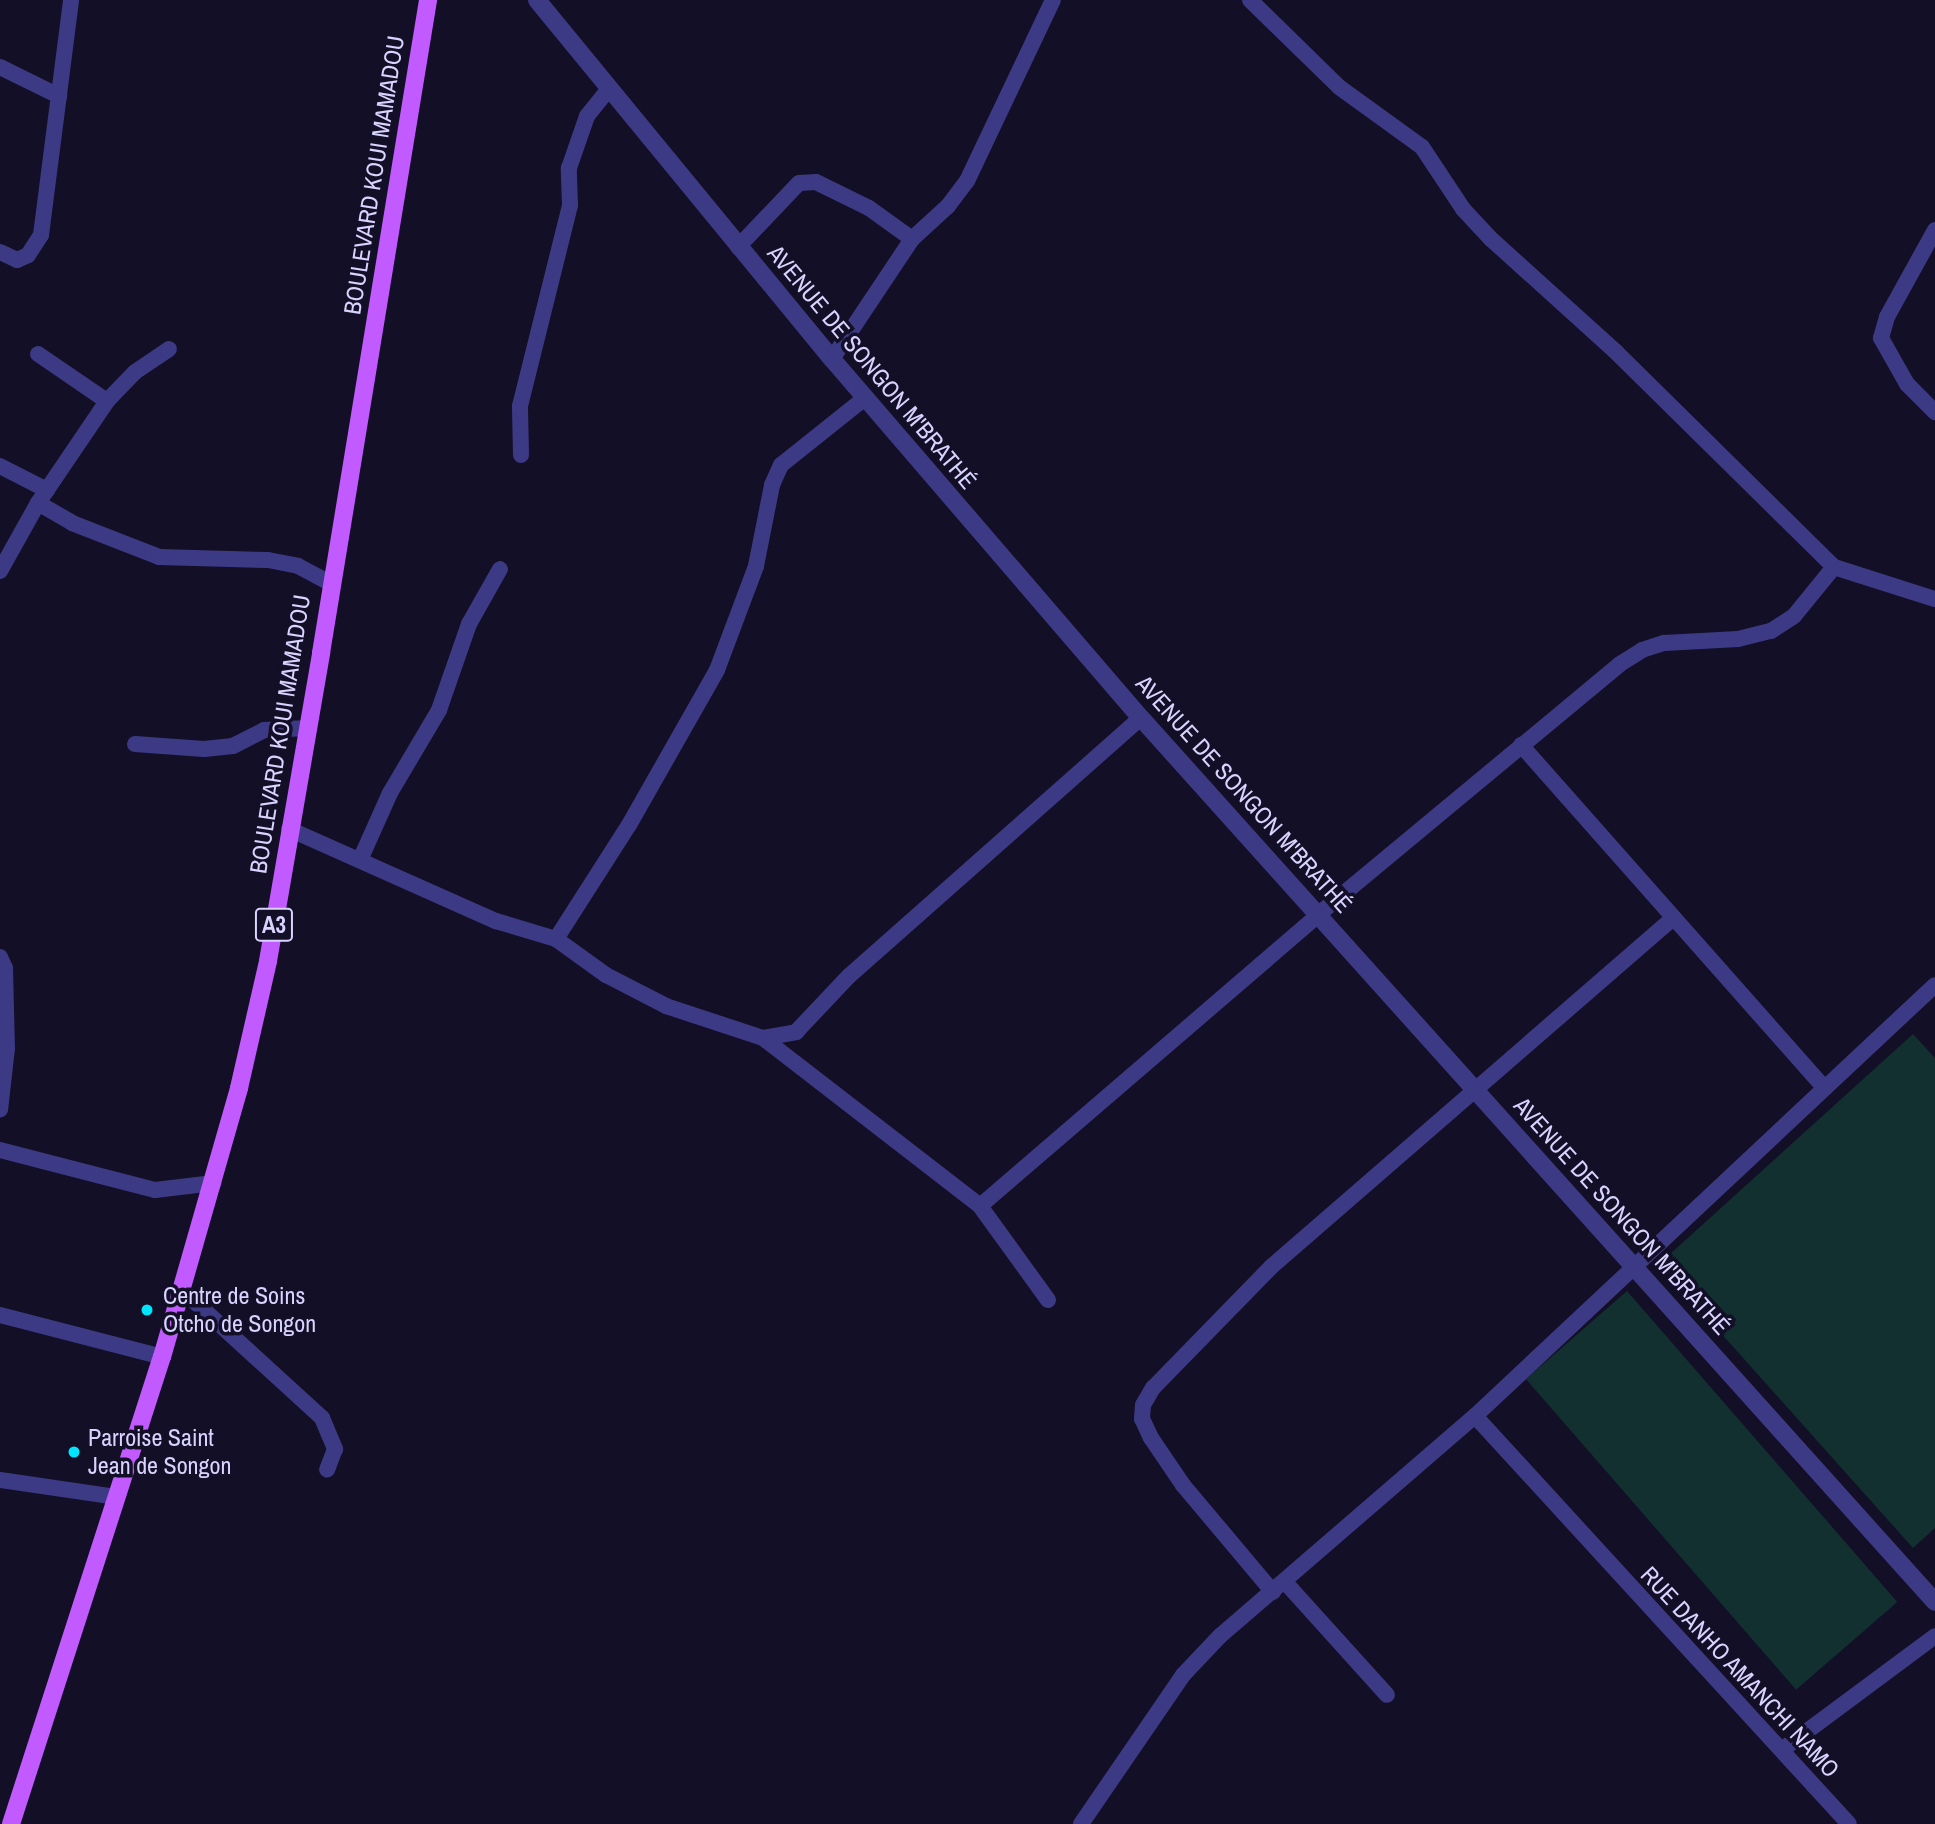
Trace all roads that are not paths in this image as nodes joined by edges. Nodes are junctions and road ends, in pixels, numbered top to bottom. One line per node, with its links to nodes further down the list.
1 (71, 0): 8 (street)
2 (428, 0): 25 (main road, BOULEVARD KOUI MAMADOU / A3)
3 (537, 0): 7 (street, AVENUE DE SONGON M'BRATHÉ)
4 (1053, 0): 10 (street)
5 (1251, 0): 22 (street)
6 (0, 67): 8 (street)
7 (610, 88): 11 (street, AVENUE DE SONGON M'BRATHÉ); 19 (street)
8 (59, 96): 12 (street)
9 (1935, 230): 18 (street)
10 (912, 239): 11 (street); 15 (street)
11 (738, 247): 15 (street, AVENUE DE SONGON M'BRATHÉ)
12 (0, 252)
13 (169, 349): 17 (street)
14 (38, 354): 17 (street)
15 (832, 359): 16 (street, AVENUE DE SONGON M'BRATHÉ)
16 (865, 398): 27 (street, AVENUE DE SONGON M'BRATHÉ); 35 (street)
17 (107, 401): 21 (street)
18 (1935, 412)
19 (521, 455)
20 (0, 466): 21 (street)
21 (43, 497): 24 (street); 25 (street)
22 (1834, 567): 26 (street); 30 (street)
23 (500, 569): 32 (street)
24 (0, 571)
25 (330, 583): 28 (main road, BOULEVARD KOUI MAMADOU / A3)
26 (1935, 599)
27 (1141, 718): 33 (street, AVENUE DE SONGON M'BRATHÉ); 38 (street)
28 (307, 728): 29 (street); 31 (main road, BOULEVARD KOUI MAMADOU / A3)
29 (135, 744)
30 (1521, 745): 33 (street); 34 (street)
31 (289, 829): 32 (street); 43 (main road, BOULEVARD KOUI MAMADOU / A3)
32 (360, 860): 35 (street)
33 (1319, 914): 40 (street, AVENUE DE SONGON M'BRATHÉ); 44 (street)
34 (1672, 919): 39 (street); 40 (street)
35 (555, 939): 38 (street)
36 (0, 957): 41 (street)
37 (1935, 985): 39 (street)
38 (763, 1038): 44 (street)
39 (1824, 1087): 45 (street)
40 (1475, 1088): 45 (street, AVENUE DE SONGON M'BRATHÉ); 54 (street)
41 (0, 1110)
42 (0, 1150): 43 (street)
43 (214, 1183): 46 (main road, BOULEVARD KOUI MAMADOU / A3)
44 (980, 1206): 47 (street)
45 (1636, 1268): 50 (street); 55 (street, AVENUE DE SONGON M'BRATHÉ)
46 (182, 1290): 49 (main road, BOULEVARD KOUI MAMADOU / A3); 51 (street)
47 (1048, 1300)
48 (0, 1315): 49 (street)
49 (162, 1357): 53 (main road, BOULEVARD KOUI MAMADOU / A3)
50 (1475, 1416): 54 (street); 58 (street, RUE DANHO AMANCHI NAMO)
51 (327, 1469)
52 (0, 1480): 53 (street)
53 (116, 1497): 59 (main road, BOULEVARD KOUI MAMADOU / A3)
54 (1279, 1587): 57 (street); 60 (street)
55 (1935, 1602)
56 (1935, 1636): 58 (street)
57 (1387, 1695)
58 (1783, 1749): 61 (street, RUE DANHO AMANCHI NAMO)
59 (11, 1824)
60 (1081, 1824)
61 (1849, 1824)

